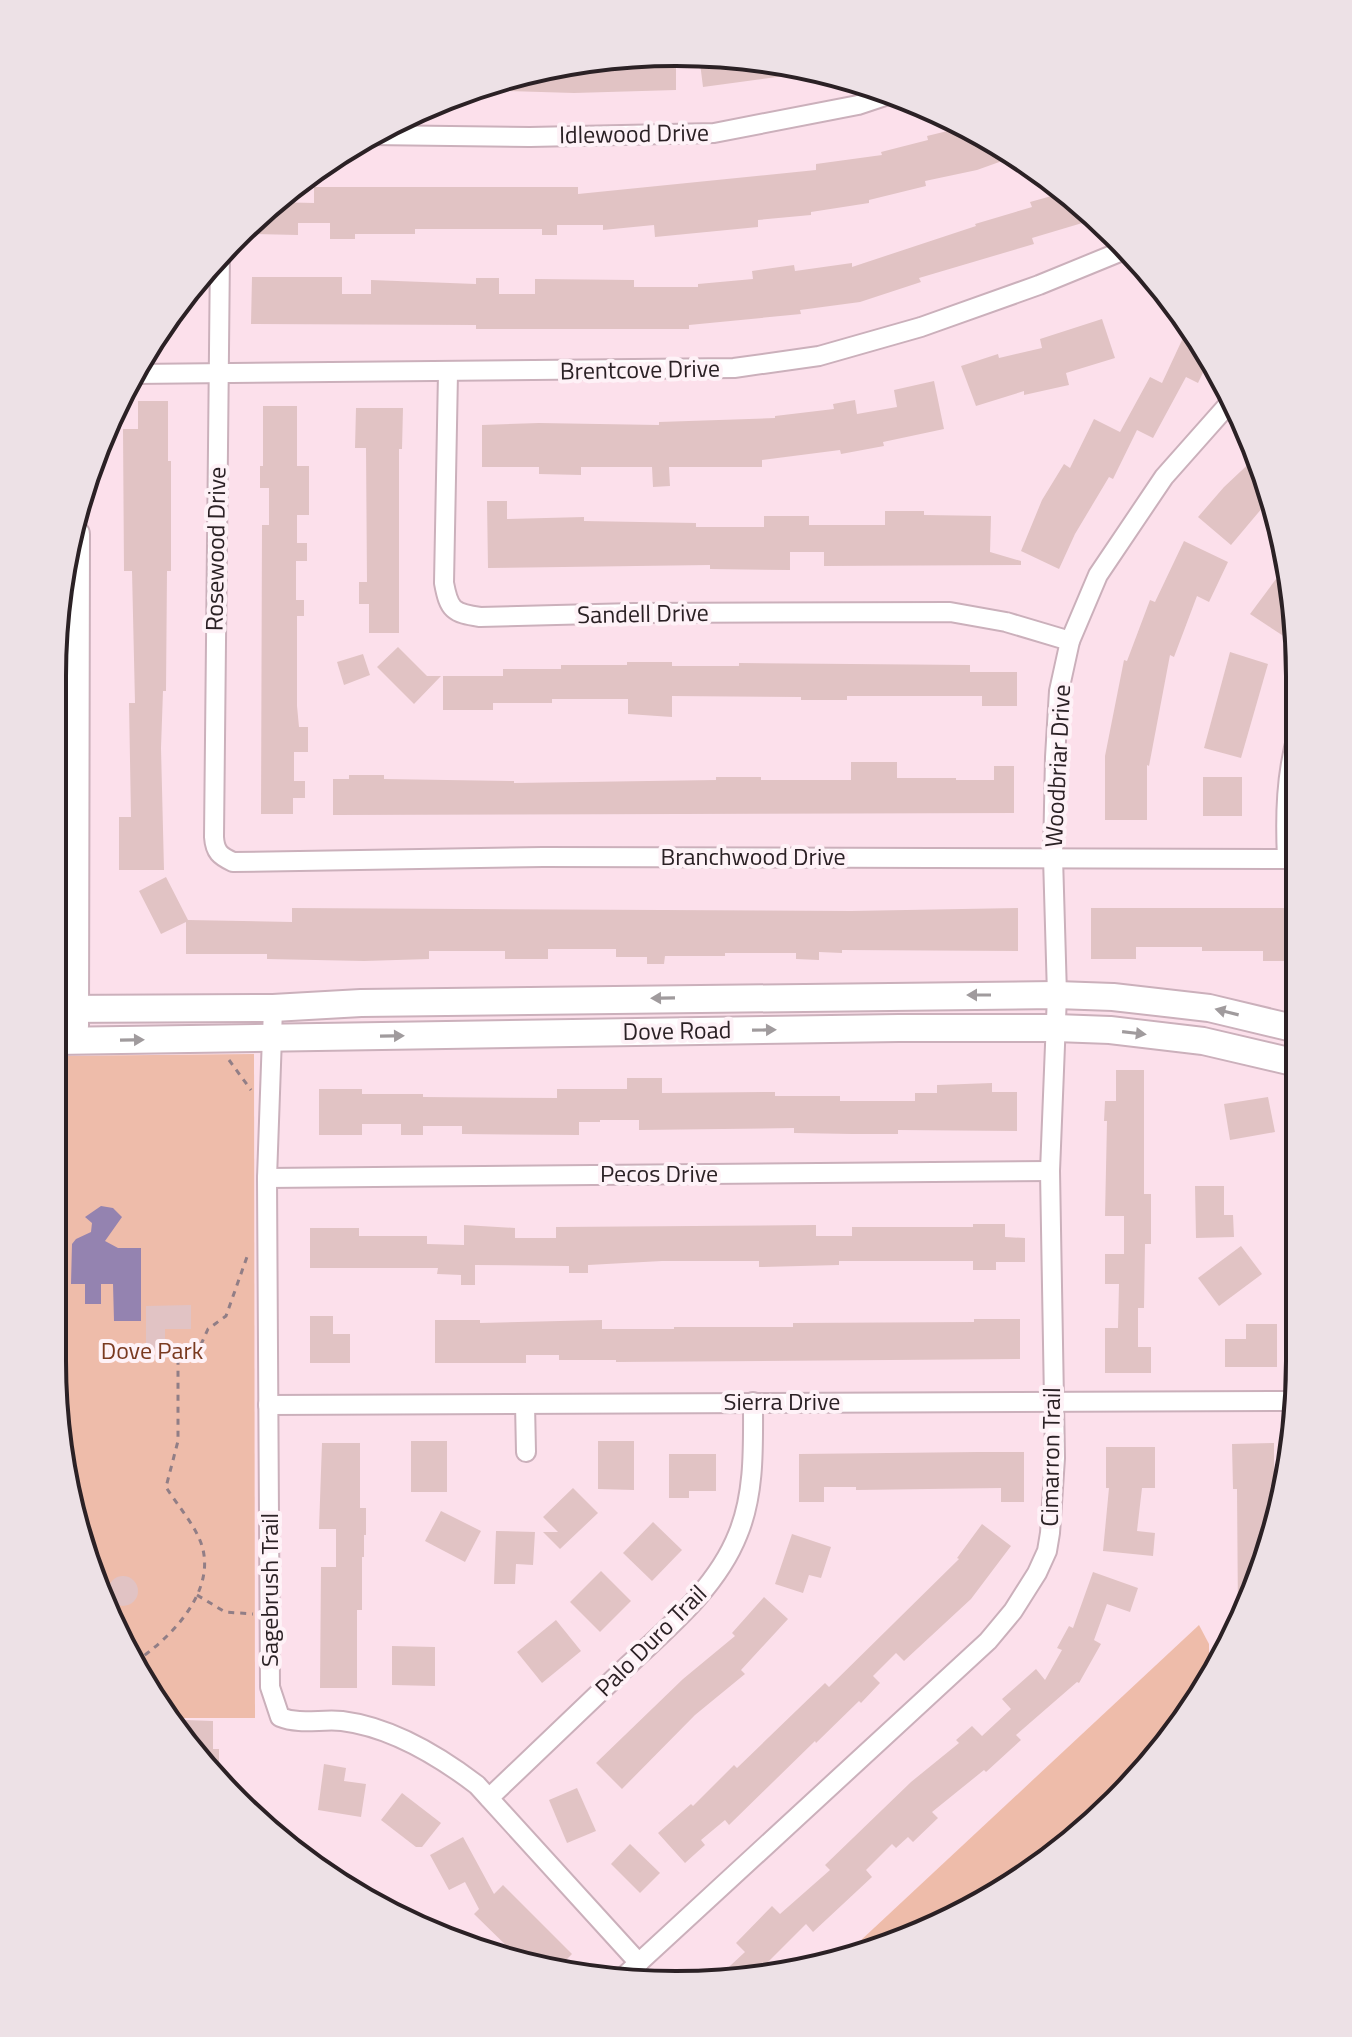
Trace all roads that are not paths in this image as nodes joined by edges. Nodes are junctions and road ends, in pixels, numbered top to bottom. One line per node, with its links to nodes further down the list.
1 (875, 99): 2 (street, Idlewood Drive)
2 (394, 135)
3 (1115, 254): 5 (street, Brentcove Drive)
4 (220, 271): 7 (street, Rosewood Drive)
5 (448, 373): 7 (street, Brentcove Drive); 9 (street, Sandell Drive)
6 (146, 374): 7 (street, Brentcove Drive)
7 (218, 374): 10 (street, Rosewood Drive)
8 (1224, 409): 9 (street, Woodbriar Drive)
9 (1070, 641): 11 (street, Woodbriar Drive)
10 (215, 846): 11 (street, Branchwood Drive)
11 (1053, 857): 12 (street, Branchwood Drive); 13 (street, Woodbriar Drive)
12 (1286, 859)
13 (1057, 995): 14 (main road, Dove Road, one-way to 14); 16 (main road, Dove Road, one-way to 13); 17 (street, Cimarron Trail)
14 (273, 1008): 15 (main road, Dove Road); 18 (street, Sagebrush Trail)
15 (66, 1009)
16 (1286, 1026)
17 (1056, 1028): 18 (main road, Dove Road, one-way to 17); 20 (main road, Dove Road, one-way to 20); 21 (street, Cimarron Trail)
18 (274, 1038): 19 (main road, Dove Road, one-way to 18); 22 (street, Sagebrush Trail)
19 (66, 1041)
20 (1286, 1060)
21 (1050, 1171): 22 (street, Pecos Drive); 23 (street, Cimarron Trail)
22 (267, 1178): 27 (street, Sagebrush Trail)
23 (1054, 1401): 24 (street, Sierra Drive); 25 (street, Sierra Drive); 30 (street, Cimarron Trail)
24 (1285, 1401)
25 (753, 1402): 26 (street, Sierra Drive); 29 (street, Palo Duro Trail)
26 (525, 1404): 27 (street, Sierra Drive); 28 (street)
27 (268, 1405): 29 (street, Sagebrush Trail)
28 (526, 1452)
29 (489, 1798): 30 (street, Sagebrush Trail)
30 (639, 1963): 31 (street, Cimarron Trail)
31 (632, 1970)

